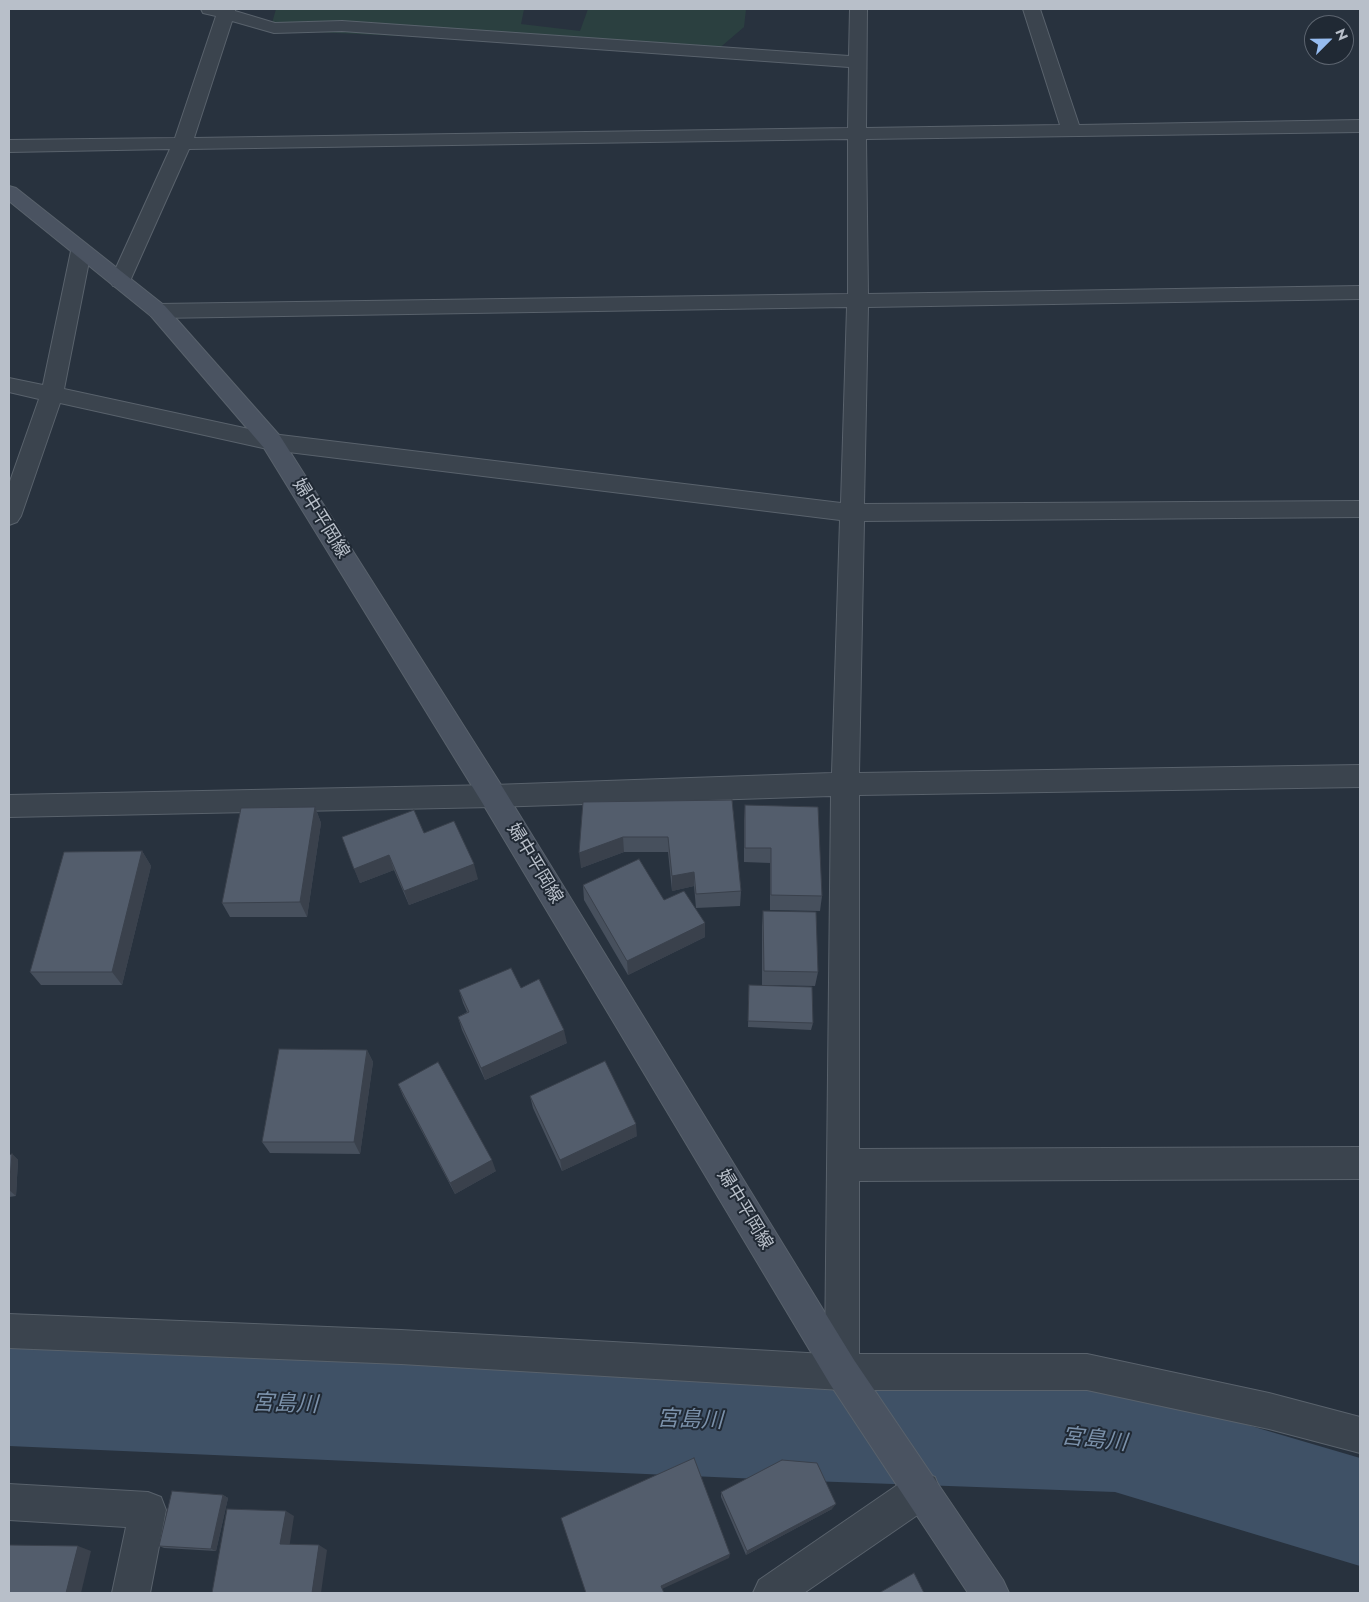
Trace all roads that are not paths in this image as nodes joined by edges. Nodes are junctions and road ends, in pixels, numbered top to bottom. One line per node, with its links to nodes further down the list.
1 (859, 9): 4 (street)
2 (1032, 9): 6 (street)
3 (220, 10): 4 (street); 8 (street)
4 (858, 62): 7 (street)
5 (1360, 126): 6 (street)
6 (1072, 130): 7 (street)
7 (857, 133): 8 (street); 14 (street)
8 (182, 144): 9 (street); 12 (street)
9 (9, 146)
10 (9, 192): 11 (main road, 婦中平岡線)
11 (81, 251): 12 (main road, 婦中平岡線); 17 (street)
12 (120, 281): 15 (main road, 婦中平岡線)
13 (1360, 293): 14 (street)
14 (858, 299): 15 (street); 20 (street)
15 (158, 310): 18 (main road, 婦中平岡線)
16 (9, 385): 17 (street)
17 (52, 394): 18 (street); 21 (street)
18 (272, 442): 20 (street); 24 (main road, 婦中平岡線)
19 (1360, 510): 20 (street)
20 (853, 513): 23 (street)
21 (9, 516)
22 (1360, 776): 23 (street)
23 (845, 784): 24 (street); 27 (street)
24 (493, 796): 25 (street); 29 (main road, 婦中平岡線)
25 (9, 806)
26 (1360, 1163): 27 (street)
27 (844, 1165): 29 (street)
28 (9, 1331): 29 (street)
29 (851, 1384): 30 (street); 31 (main road, 婦中平岡線)
30 (1360, 1435)
31 (913, 1477): 34 (street); 35 (main road, 婦中平岡線)
32 (9, 1502): 33 (street)
33 (131, 1593)
34 (772, 1593)
35 (990, 1593)

